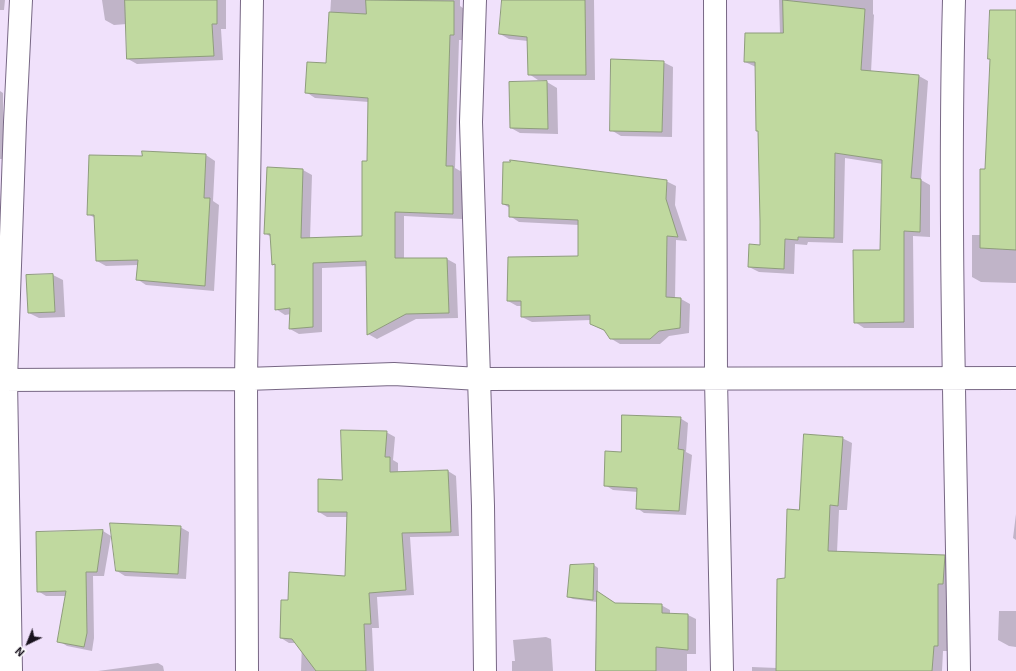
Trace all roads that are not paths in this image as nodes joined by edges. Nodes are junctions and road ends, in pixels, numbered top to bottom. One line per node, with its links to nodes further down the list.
1 (21, 0): 11 (street)
2 (252, 0): 8 (street)
3 (475, 0): 9 (street)
4 (714, 0): 10 (street)
5 (954, 0): 6 (street)
6 (955, 378): 7 (street); 10 (street); 16 (street)
7 (1016, 378)
8 (246, 379): 9 (street); 11 (street); 13 (street)
9 (478, 379): 10 (street); 14 (street)
10 (716, 379): 15 (street)
11 (3, 380): 12 (street)
12 (11, 671)
13 (247, 671)
14 (485, 671)
15 (722, 671)
16 (959, 671)

